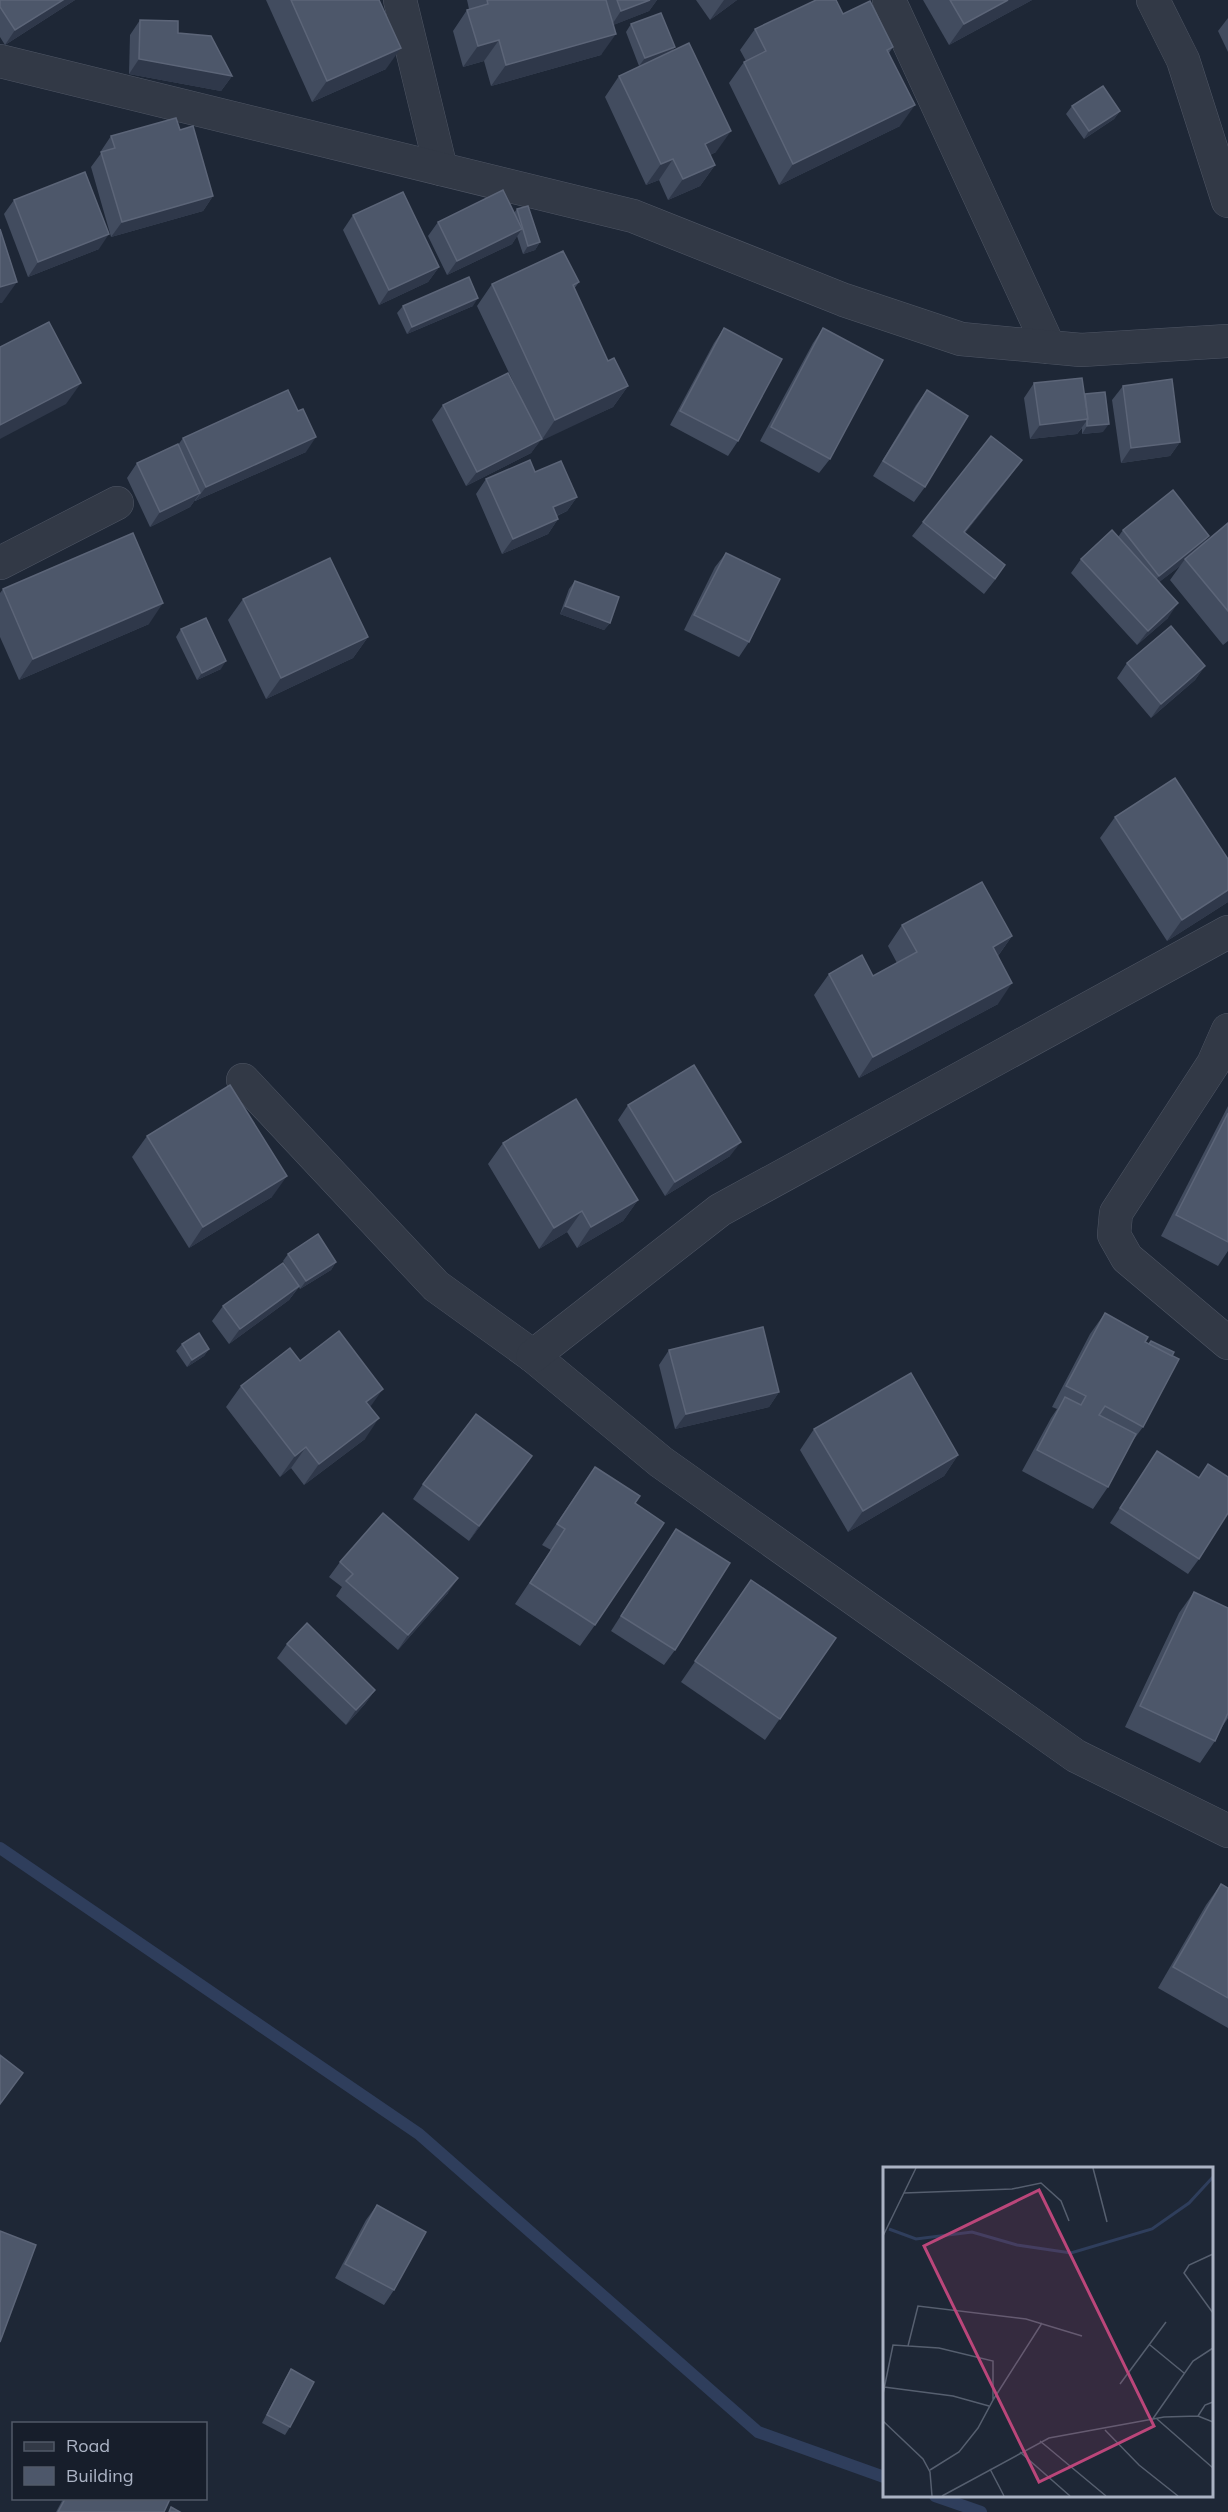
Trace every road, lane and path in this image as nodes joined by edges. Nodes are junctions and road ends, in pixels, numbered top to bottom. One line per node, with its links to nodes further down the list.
1 (400, 0): 5 (street)
2 (889, 0): 8 (street)
3 (1153, 0): 6 (street)
4 (0, 61): 5 (street)
5 (441, 169): 8 (street)
6 (1228, 201)
7 (1228, 341): 8 (street)
8 (1049, 347)
9 (117, 503): 10 (street)
10 (0, 563)
11 (1228, 932): 15 (street)
12 (1228, 1030): 14 (street)
13 (243, 1080): 15 (street)
14 (1228, 1343)
15 (533, 1356): 16 (street)
16 (1228, 1831)

